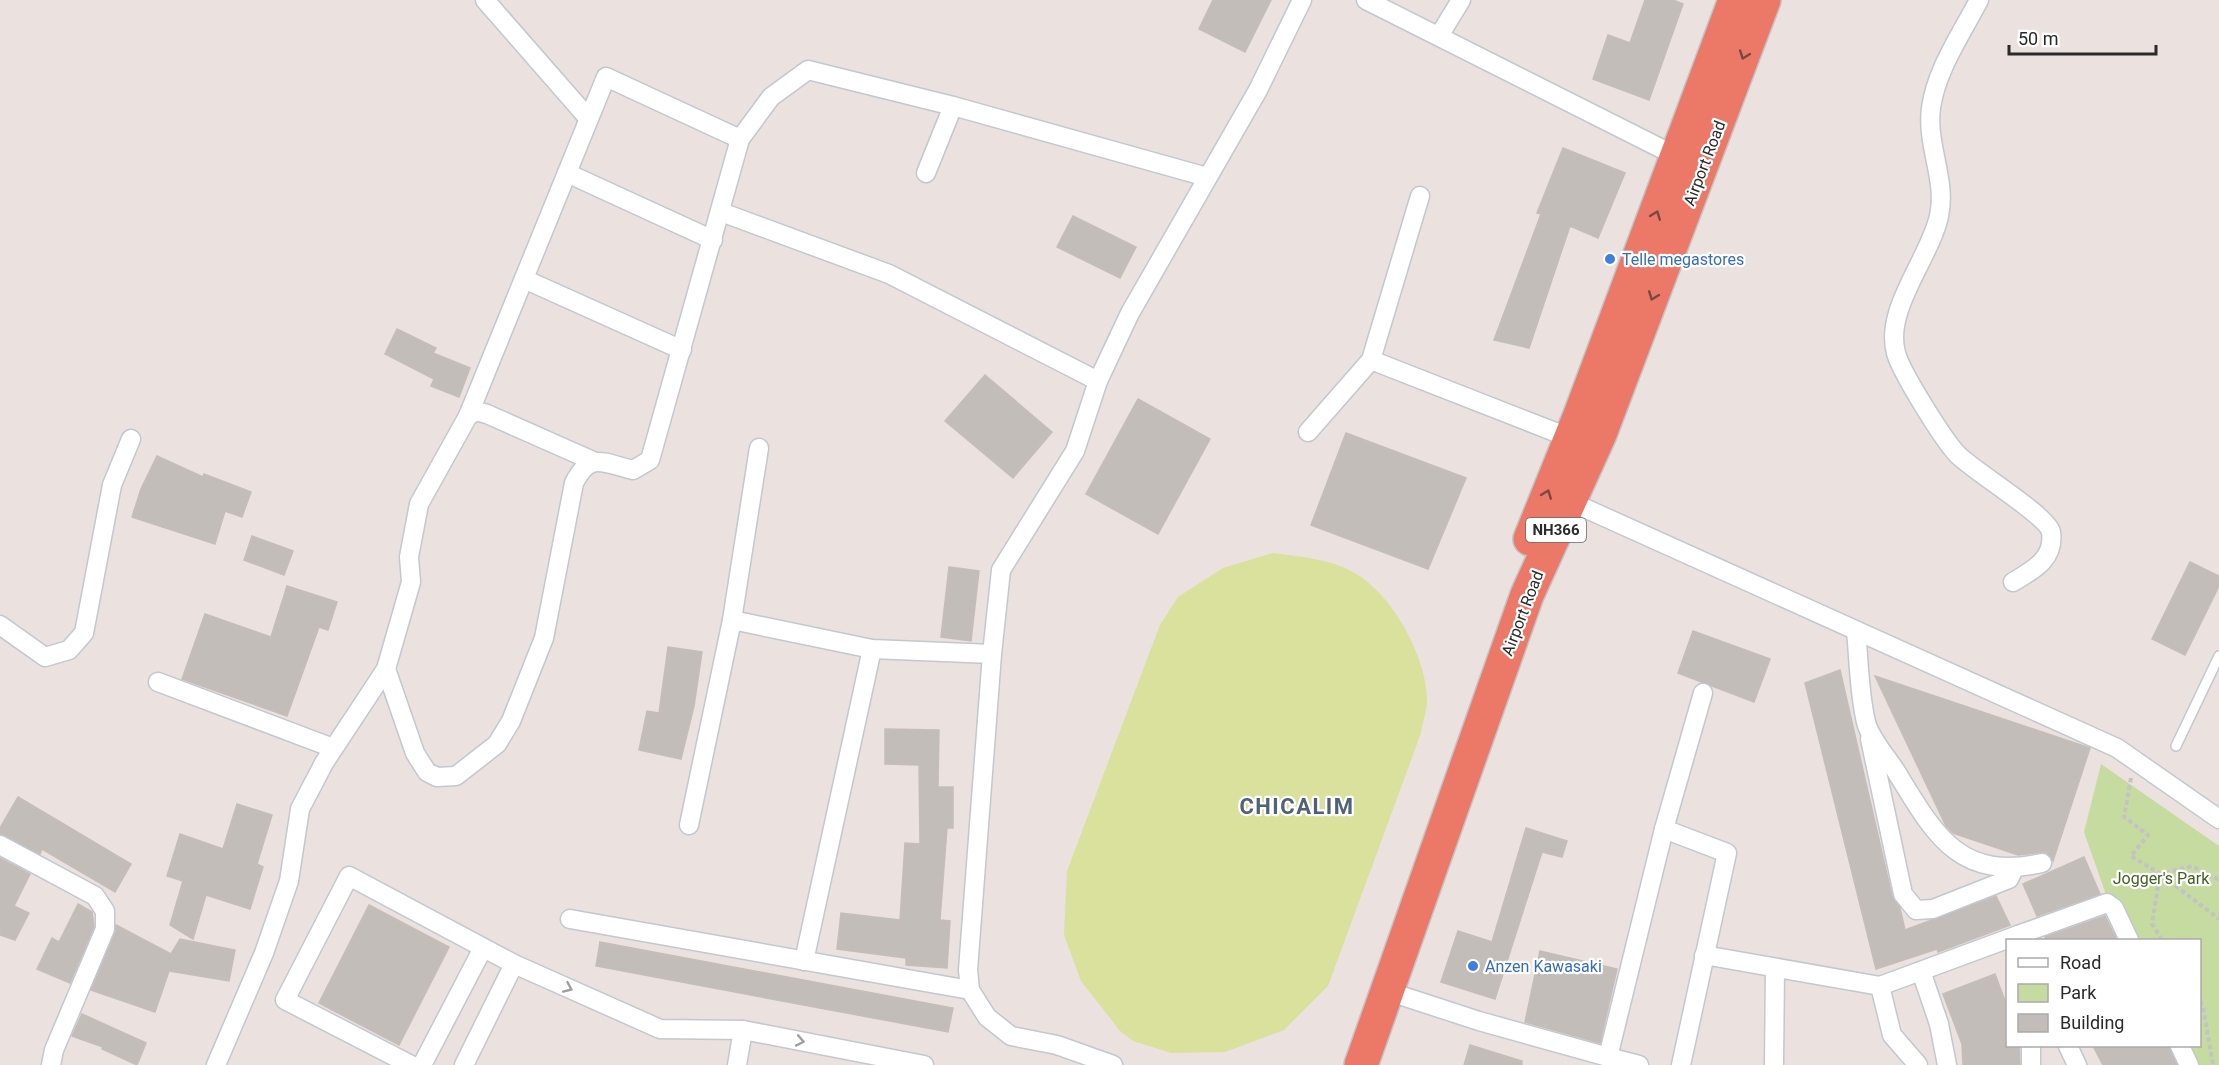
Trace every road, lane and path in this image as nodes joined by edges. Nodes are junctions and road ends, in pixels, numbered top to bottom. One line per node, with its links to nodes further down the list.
1 (485, 0): 10 (street)
2 (1302, 0): 15 (street)
3 (1366, 0): 8 (street)
4 (1461, 0): 8 (street)
5 (1735, 0): 12 (highway, Airport Road / NH366)
6 (1764, 0): 26 (highway, Airport Road / NH366, one-way to 26)
7 (1979, 0): 30 (street)
8 (1439, 36): 12 (street)
9 (953, 105): 11 (street); 14 (street); 15 (street)
10 (589, 119): 11 (street); 13 (street)
11 (740, 140): 17 (street)
12 (1678, 157): 26 (highway, Airport Road / NH366, one-way to 12)
13 (567, 173): 18 (street); 19 (street)
14 (926, 174)
15 (1207, 177): 22 (street)
16 (1420, 196): 21 (street)
17 (721, 212): 18 (street); 22 (street)
18 (713, 240): 20 (street)
19 (524, 279): 20 (street); 23 (street)
20 (682, 350): 28 (street)
21 (1371, 360): 24 (street); 26 (street)
22 (1098, 381): 35 (street)
23 (468, 416): 28 (street); 37 (street)
24 (1308, 432)
25 (131, 439): 32 (street)
26 (1582, 443): 29 (highway, Airport Road / NH366); 81 (highway, Airport Road / NH366, one-way to 26)
27 (759, 448): 31 (street)
28 (593, 461): 37 (street)
29 (1569, 501): 33 (street); 66 (highway, Airport Road / NH366)
30 (2013, 582)
31 (732, 620): 34 (street); 45 (street)
32 (0, 625)
33 (1856, 631): 40 (street); 43 (street)
34 (872, 649): 35 (street); 60 (street)
35 (992, 654): 65 (street)
36 (2218, 660): 41 (lane)
37 (386, 669): 42 (street)
38 (158, 682): 42 (street)
39 (1702, 693): 46 (street)
40 (1866, 724): 49 (street); 49 (street)
41 (2176, 746)
42 (333, 748): 74 (street)
43 (2133, 759): 44 (street); 50 (path)
44 (2219, 819)
45 (689, 825)
46 (1664, 829): 59 (street); 72 (street)
47 (0, 845): 73 (street)
48 (2042, 863): 49 (street)
49 (2014, 869)
50 (2160, 874): 51 (path); 53 (path); 56 (path)
51 (2219, 880)
52 (570, 919): 60 (street)
53 (2219, 919)
54 (2019, 938): 55 (street)
55 (2129, 939)
56 (2161, 939)
57 (2006, 942): 63 (street)
58 (483, 948): 61 (street); 75 (street); 76 (street)
59 (1704, 955): 62 (street); 84 (street)
60 (804, 961): 65 (street)
61 (514, 964): 68 (street, one-way to 68); 77 (street)
62 (1775, 968): 64 (street); 85 (street)
63 (1921, 971): 64 (street); 87 (street)
64 (1880, 986): 86 (street)
65 (970, 990): 80 (street)
66 (1387, 991): 72 (street); 82 (highway, Airport Road / NH366)
67 (2201, 1004): 91 (path)
68 (743, 1030): 78 (street); 79 (street, one-way to 79)
69 (2031, 1047): 88 (street)
70 (2068, 1047): 89 (street)
71 (2180, 1047): 90 (street)
72 (1608, 1057): 83 (street)
73 (51, 1065)
74 (216, 1065)
75 (411, 1065)
76 (422, 1065)
77 (464, 1065)
78 (737, 1065)
79 (924, 1065)
80 (1113, 1065)
81 (1347, 1065)
82 (1361, 1065)
83 (1639, 1065)
84 (1681, 1065)
85 (1774, 1065)
86 (1918, 1065)
87 (1947, 1065)
88 (2031, 1065)
89 (2077, 1065)
90 (2189, 1065)
91 (2213, 1065)

